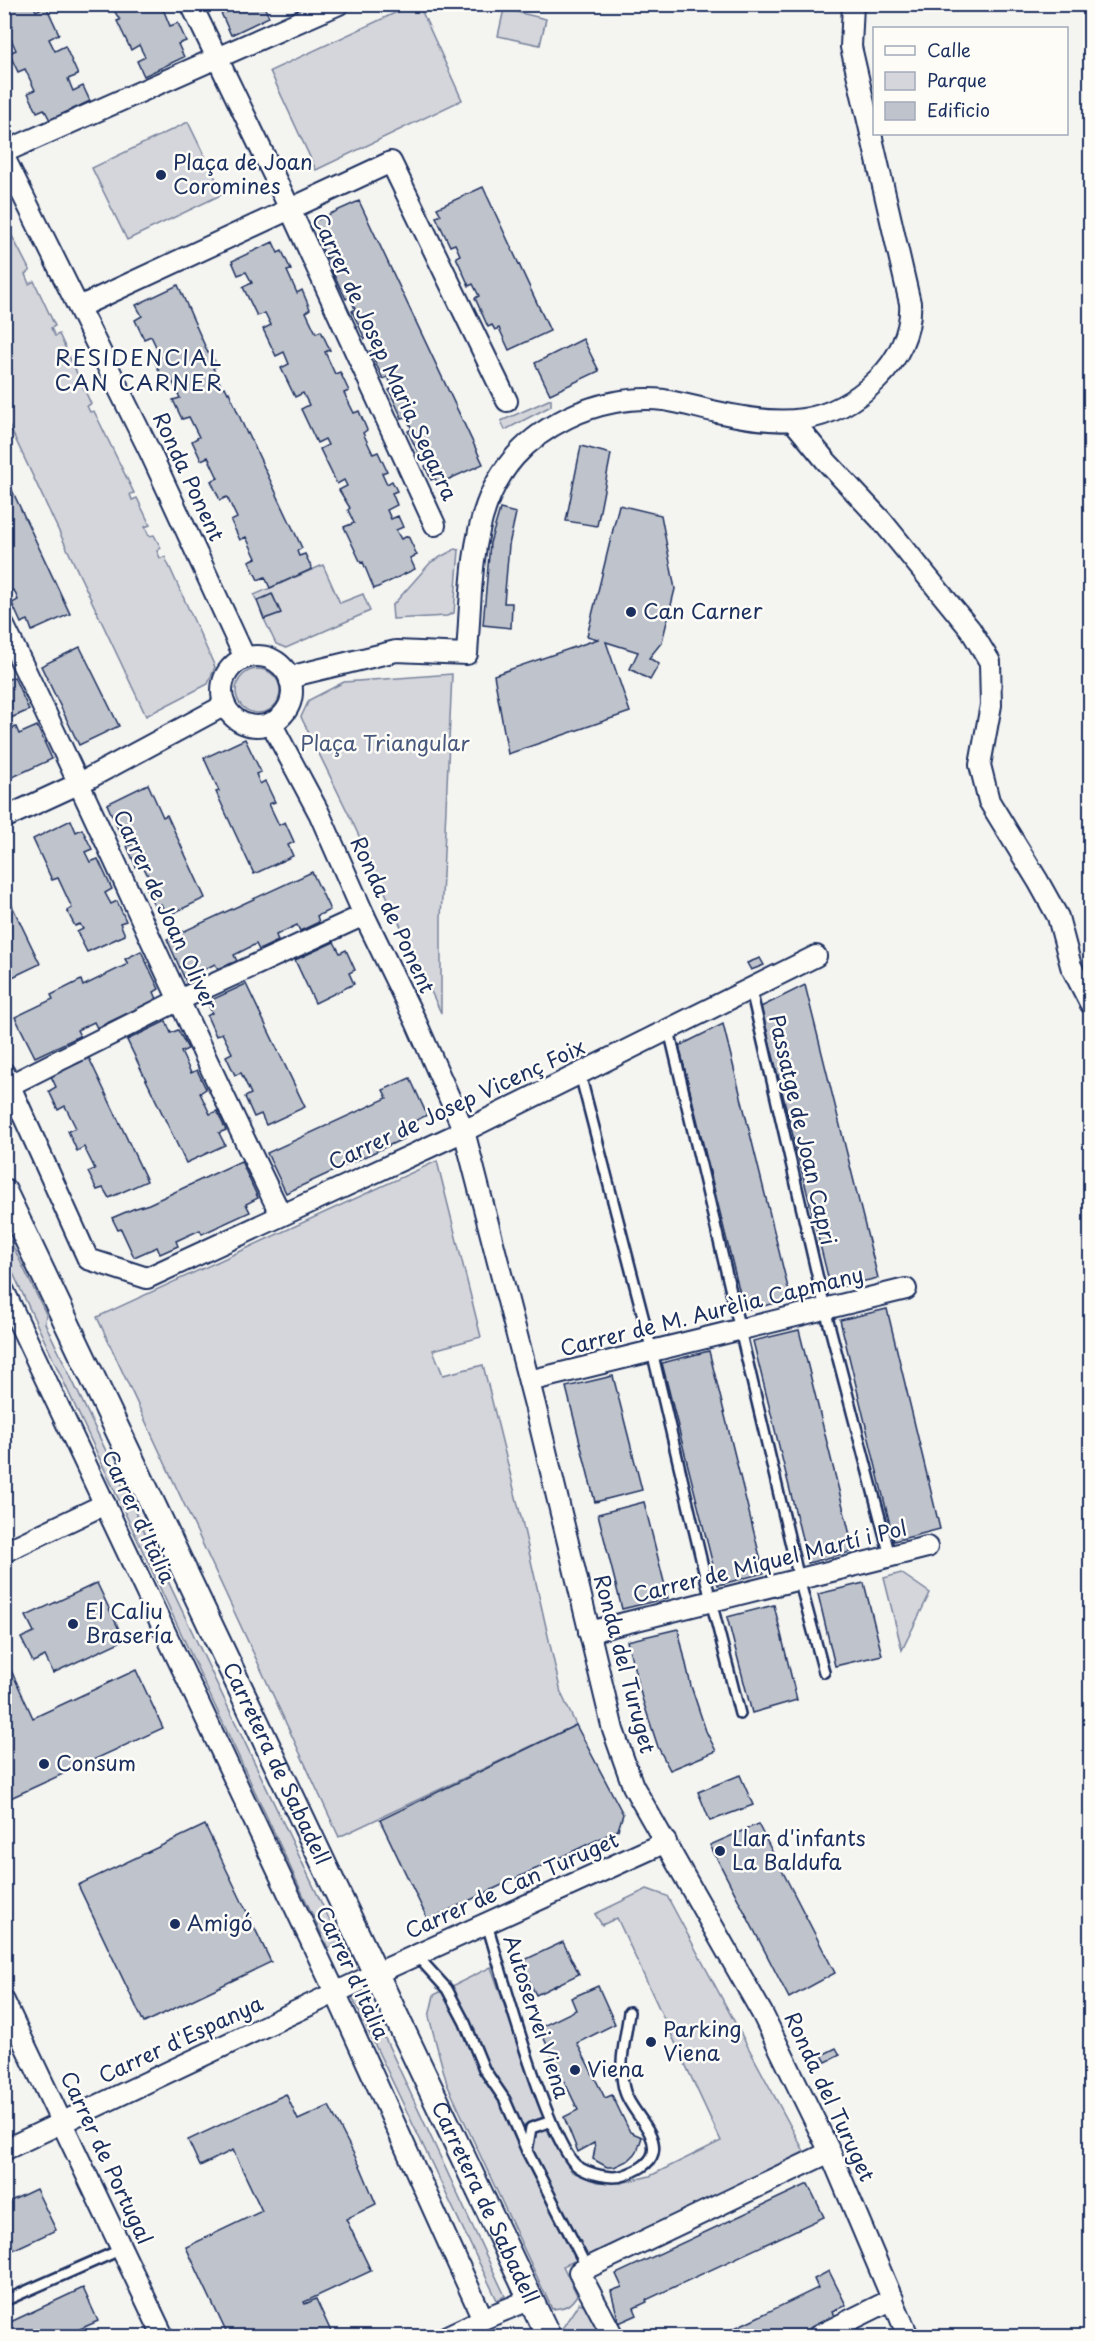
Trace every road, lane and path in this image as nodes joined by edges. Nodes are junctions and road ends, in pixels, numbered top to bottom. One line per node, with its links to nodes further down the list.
1 (191, 4): 4 (street, Carrer de Josep Maria Segarra)
2 (339, 4): 4 (street)
3 (853, 4): 10 (street)
4 (218, 59): 5 (street); 7 (street, Carrer de Josep Maria Segarra)
5 (4, 152)
6 (4, 157): 8 (street, Ronda Ponent)
7 (290, 209): 8 (street); 9 (street); 11 (street, Carrer de Josep Maria Segarra)
8 (79, 307): 13 (street, Ronda Ponent)
9 (507, 401)
10 (793, 421): 14 (street); 23 (street)
11 (435, 525)
12 (4, 626): 17 (street, Carrer de Joan Oliver)
13 (245, 658): 14 (street); 15 (street)
14 (290, 681): 16 (street)
15 (225, 705): 16 (street); 17 (street)
16 (271, 723): 19 (street, Ronda de Ponent)
17 (80, 783): 18 (street); 22 (street, Carrer de Joan Oliver)
18 (4, 818)
19 (364, 915): 22 (street); 27 (street, Ronda de Ponent)
20 (816, 956): 21 (street, Carrer de Josep Vicenç Foix)
21 (751, 990): 24 (street, Carrer de Josep Vicenç Foix); 32 (lane, Passatge de Joan Capri)
22 (179, 1000): 26 (street); 29 (street, Carrer de Joan Oliver)
23 (1090, 1003)
24 (669, 1030): 25 (street, Carrer de Josep Vicenç Foix); 33 (lane)
25 (580, 1074): 27 (street, Carrer de Josep Vicenç Foix); 34 (lane)
26 (7, 1079): 29 (street, Carrer de Josep Vicenç Foix)
27 (464, 1131): 29 (street, Carrer de Josep Vicenç Foix); 35 (street, Ronda del Turuget)
28 (4, 1191): 48 (street, Carretera de Sabadell)
29 (281, 1215)
30 (906, 1289): 32 (street, Carrer de M. Aurèlia Capmany)
31 (4, 1291): 36 (street, Carrer d'Itàlia)
32 (825, 1309): 33 (street, Carrer de M. Aurèlia Capmany); 39 (lane, Passatge de Joan Capri)
33 (740, 1330): 34 (street, Carrer de M. Aurèlia Capmany); 40 (lane)
34 (652, 1351): 35 (street, Carrer de M. Aurèlia Capmany); 41 (lane)
35 (529, 1381): 42 (street, Ronda del Turuget)
36 (105, 1504): 38 (street); 49 (street, Carrer d'Itàlia)
37 (927, 1547): 39 (street, Carrer de Miquel Martí i Pol)
38 (4, 1552)
39 (890, 1556): 40 (street, Carrer de Miquel Martí i Pol)
40 (799, 1579): 41 (street, Carrer de Miquel Martí i Pol); 43 (lane)
41 (711, 1601): 42 (street, Carrer de Miquel Martí i Pol); 44 (lane)
42 (589, 1632): 45 (street, Ronda del Turuget)
43 (824, 1672)
44 (740, 1714)
45 (666, 1842): 46 (street, Carrer de Can Turuget); 56 (street, Ronda del Turuget)
46 (487, 1923): 47 (street, Carrer de Can Turuget); 51 (lane, Autoservei Viena)
47 (417, 1956): 48 (street, Carrer de Can Turuget); 55 (lane)
48 (377, 1973): 49 (street, Carrer d'Espanya); 60 (street, Carretera de Sabadell)
49 (336, 1994): 52 (street, Carrer d'Espanya); 62 (street, Carrer d'Itàlia)
50 (5, 2004): 52 (street, Carrer de Portugal)
51 (629, 2012)
52 (62, 2122): 54 (street, Carrer d'Espanya); 57 (street, Carrer de Portugal)
53 (546, 2123): 55 (lane)
54 (4, 2150)
55 (527, 2151): 58 (lane)
56 (830, 2152): 58 (street); 59 (street, Ronda del Turuget)
57 (122, 2249): 61 (lane); 63 (street, Carrer de Portugal)
58 (583, 2270): 66 (street)
59 (893, 2299): 67 (street); 68 (street, Ronda del Turuget)
60 (529, 2300): 62 (street); 65 (street, Carretera de Sabadell)
61 (4, 2301)
62 (483, 2319): 64 (street)
63 (163, 2337)
64 (447, 2337)
65 (548, 2337)
66 (614, 2337)
67 (818, 2337)
68 (908, 2337)

